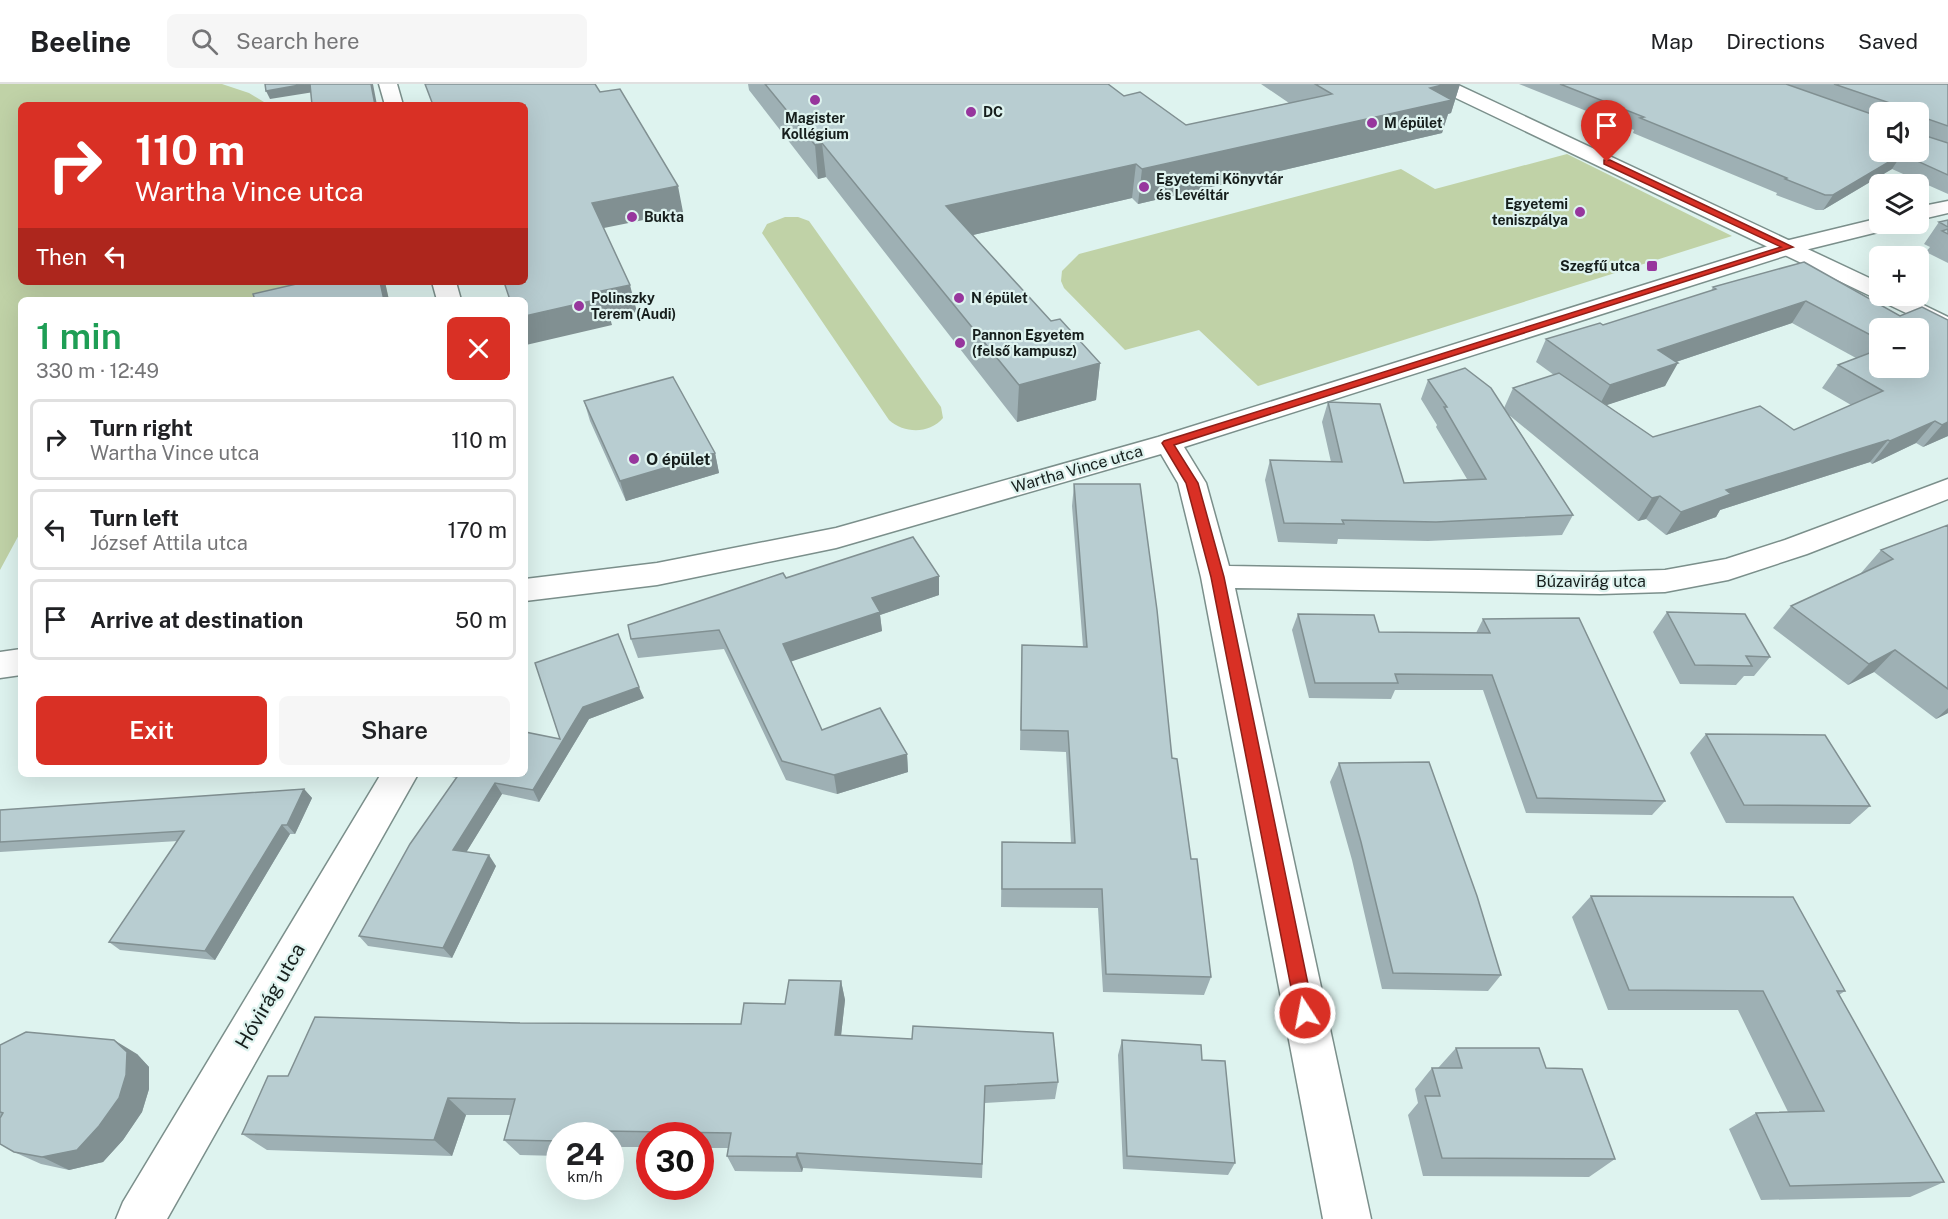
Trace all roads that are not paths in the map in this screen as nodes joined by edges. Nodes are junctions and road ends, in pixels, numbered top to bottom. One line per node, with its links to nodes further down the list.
1 (388, 84): 3 (street)
2 (1441, 84): 7 (street)
3 (393, 102)
4 (1948, 207): 5 (street)
5 (1929, 211)
6 (1869, 227): 7 (street)
7 (1789, 247): 8 (street); 11 (street, Wartha Vince utca)
8 (1869, 287)
9 (1907, 306): 10 (street)
10 (1948, 326)
11 (1168, 443): 13 (street); 14 (street, Wartha Vince utca)
12 (1948, 488): 13 (street, Búzavirág utca)
13 (1217, 577): 19 (street)
14 (528, 590)
15 (18, 662): 16 (street)
16 (0, 664)
17 (398, 777): 18 (street, Hóvirág utca)
18 (140, 1219)
19 (1347, 1219)

